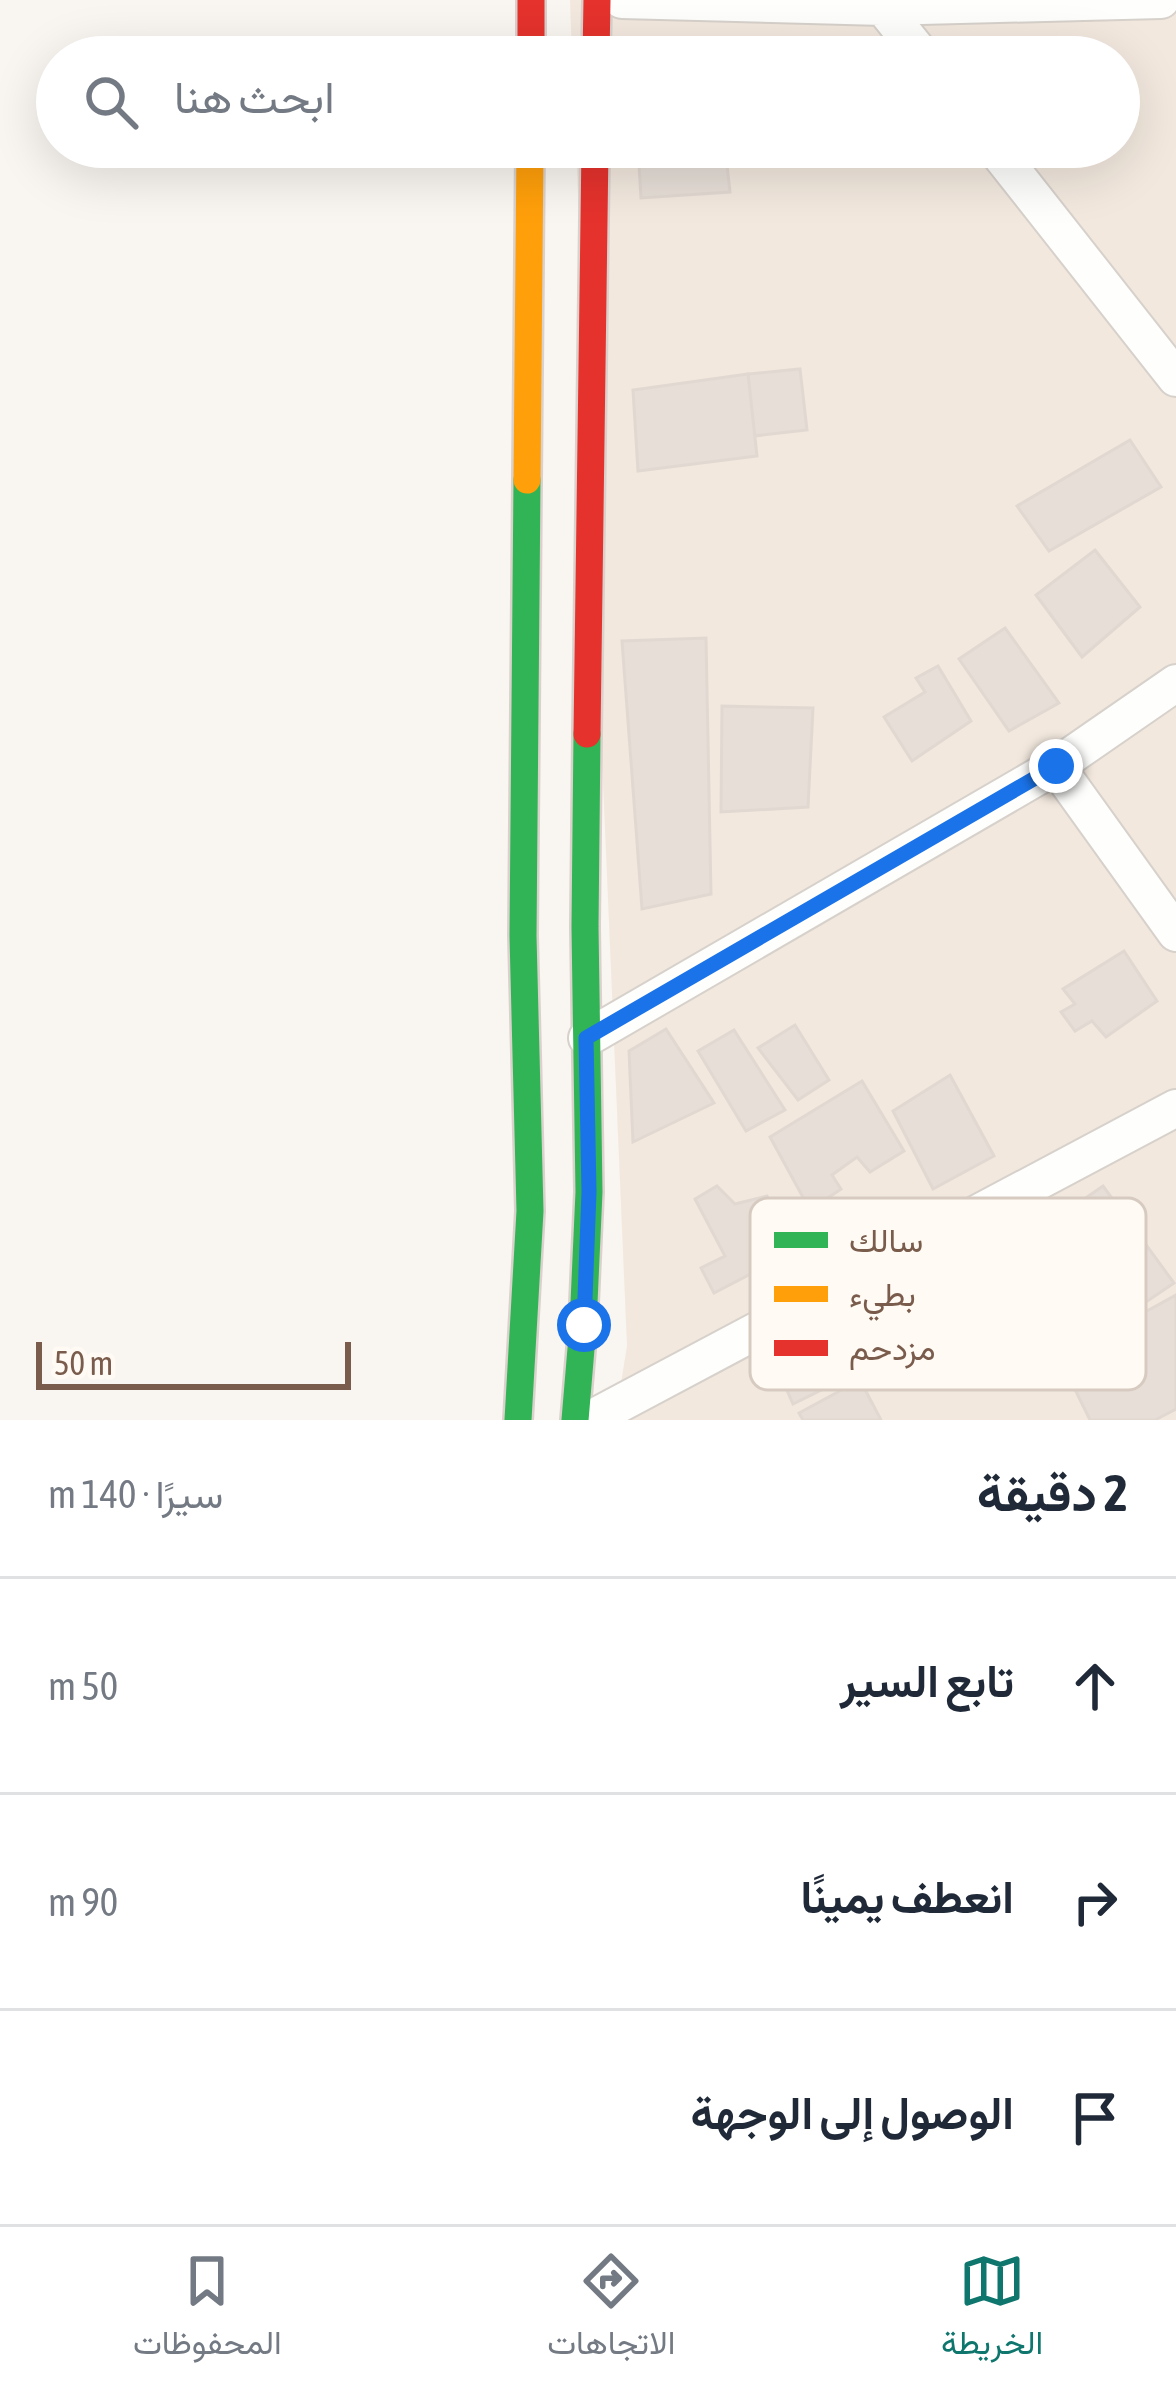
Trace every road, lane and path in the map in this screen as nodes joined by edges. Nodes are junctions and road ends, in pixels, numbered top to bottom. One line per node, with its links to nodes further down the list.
1 (531, 0): 6 (main road)
2 (597, 0): 7 (main road)
3 (622, 0): 5 (street)
4 (1161, 0): 5 (street)
5 (883, 7): 8 (street)
6 (531, 36)
7 (596, 36)
8 (906, 36)
9 (530, 168): 20 (main road)
10 (595, 168): 16 (main road)
11 (1011, 168): 12 (street)
12 (1176, 378)
13 (1176, 683): 14 (street)
14 (1056, 766): 15 (street); 16 (street)
15 (1176, 934)
16 (586, 1038): 21 (main road)
17 (1176, 1108): 18 (street)
18 (1007, 1198)
19 (750, 1334): 22 (street)
20 (518, 1420)
21 (575, 1420)
22 (589, 1420)

